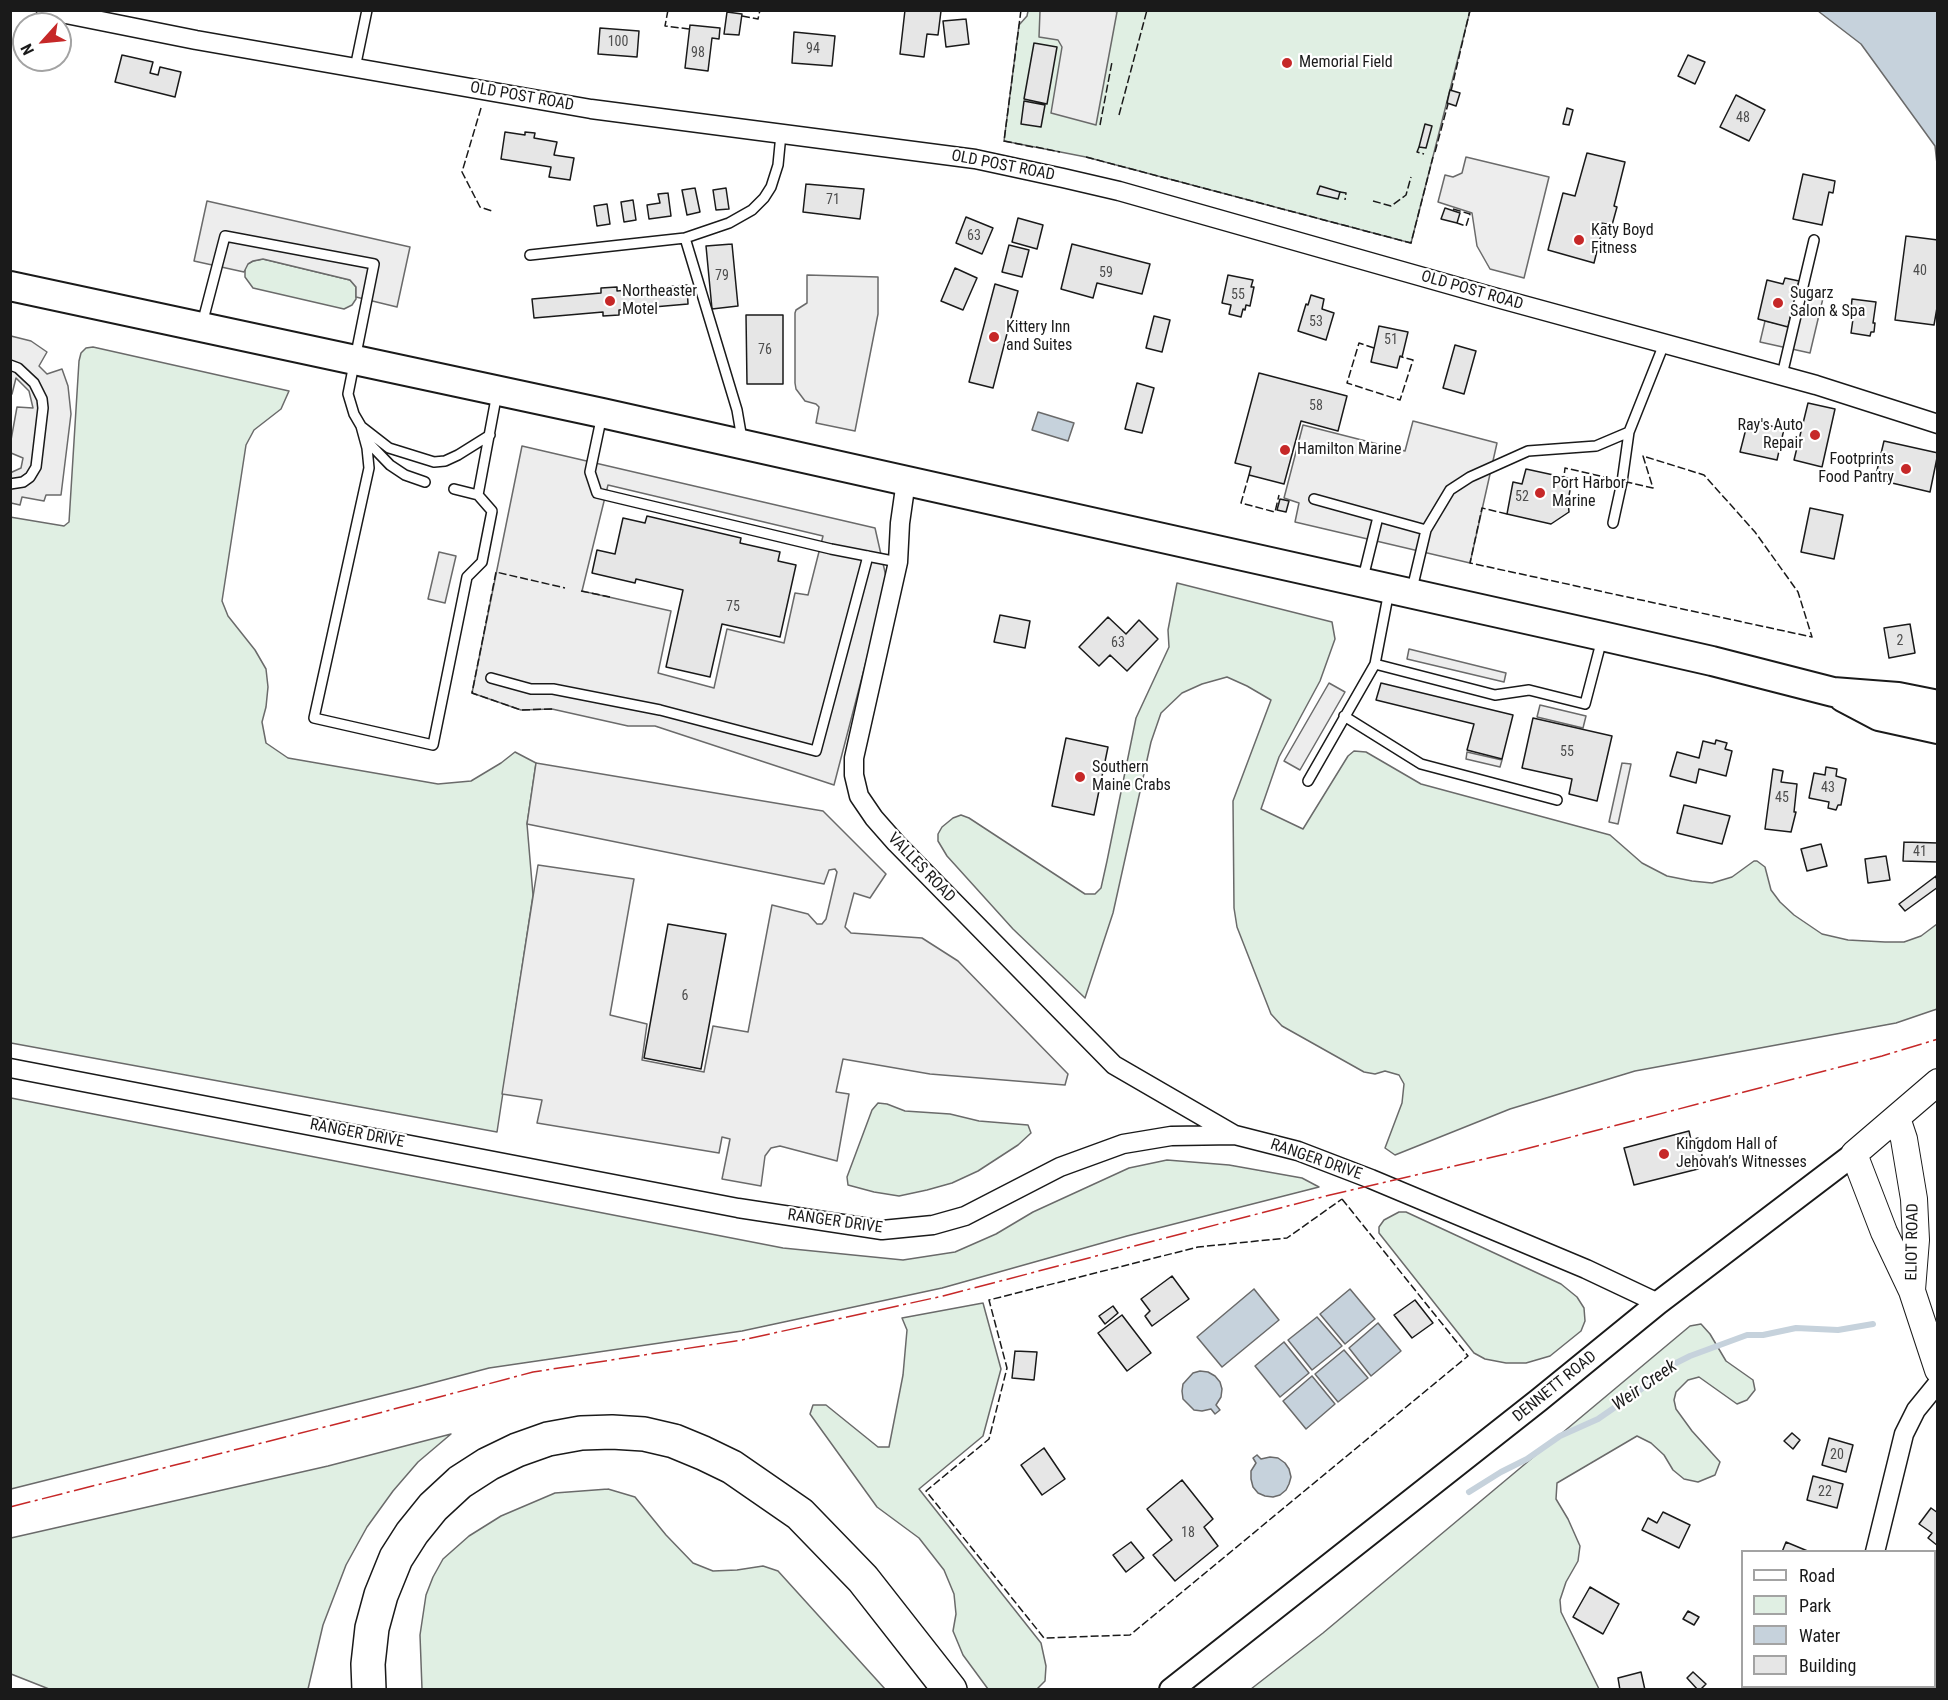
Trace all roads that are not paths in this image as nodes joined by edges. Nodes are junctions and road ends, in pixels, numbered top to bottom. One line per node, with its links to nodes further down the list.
1 (46, 10): 3 (street, OLD POST ROAD)
2 (367, 10): 3 (lane)
3 (355, 68): 4 (street, OLD POST ROAD)
4 (781, 134): 5 (lane); 10 (street, OLD POST ROAD)
5 (685, 238): 7 (lane); 21 (lane)
6 (1814, 240): 13 (lane)
7 (530, 255)
8 (10, 286): 9 (main road)
9 (201, 327): 11 (main road); 11 (lane)
10 (1664, 344): 13 (street, OLD POST ROAD); 18 (lane)
11 (354, 358): 14 (main road); 17 (lane)
12 (10, 365): 24 (lane)
13 (1782, 375): 16 (street, OLD POST ROAD)
14 (498, 391): 15 (main road); 19 (lane)
15 (602, 413): 21 (main road); 31 (lane)
16 (1938, 424)
17 (361, 426): 19 (lane); 20 (lane)
18 (1629, 432): 29 (lane); 30 (lane)
19 (490, 435): 26 (lane)
20 (364, 438): 22 (lane); 26 (lane)
21 (743, 445): 23 (main road)
22 (425, 482)
23 (906, 482): 32 (street, VALLES ROAD); 33 (main road)
24 (10, 484)
25 (454, 489): 26 (lane)
26 (478, 495)
27 (1314, 499): 28 (lane)
28 (1378, 517): 30 (lane); 33 (lane)
29 (1613, 524)
30 (1426, 530): 34 (lane)
31 (868, 556): 32 (lane); 37 (lane)
32 (898, 562): 47 (street, VALLES ROAD)
33 (1361, 583): 34 (main road)
34 (1400, 592): 35 (main road); 36 (lane)
35 (1602, 636): 36 (lane); 38 (main road)
36 (1375, 664): 40 (lane)
37 (491, 678)
38 (1833, 692): 39 (main road); 41 (main road)
39 (1938, 705)
40 (1344, 716): 42 (lane); 43 (lane)
41 (1938, 729)
42 (1308, 781)
43 (1557, 800)
44 (10, 1068): 47 (street, RANGER DRIVE)
45 (1938, 1082): 46 (main road, DENNETT ROAD)
46 (1897, 1118): 48 (main road, DENNETT ROAD); 49 (main road, ELIOT ROAD)
47 (1235, 1135): 50 (street, RANGER DRIVE)
48 (1854, 1154): 49 (main road, ELIOT ROAD); 50 (street, DENNETT ROAD)
49 (1912, 1291): 51 (main road)
50 (1658, 1303): 56 (street, DENNETT ROAD)
51 (1938, 1370)
52 (1938, 1383): 53 (street)
53 (1875, 1550)
54 (369, 1689): 55 (highway)
55 (950, 1689)
56 (1171, 1689)

